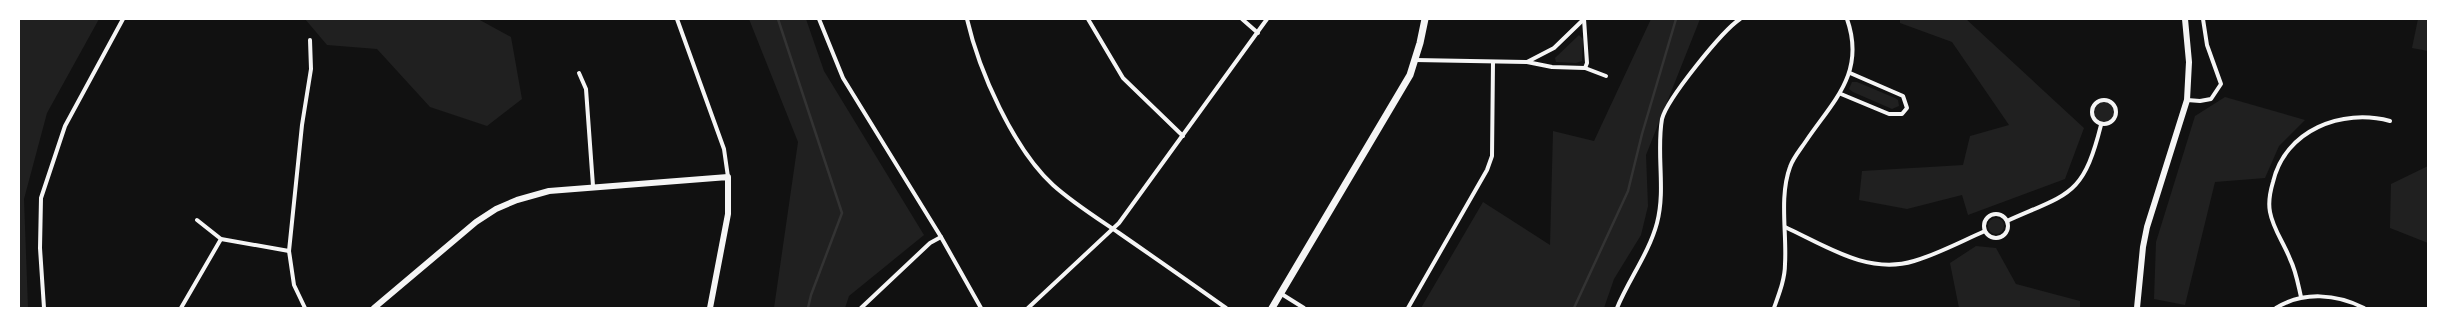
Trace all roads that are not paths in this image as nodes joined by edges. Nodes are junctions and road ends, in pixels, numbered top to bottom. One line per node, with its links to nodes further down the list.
1 (123, 19): 40 (street)
2 (677, 19): 28 (street)
3 (818, 19): 35 (street)
4 (968, 19): 33 (street)
5 (1088, 19): 27 (street)
6 (1242, 19): 14 (street)
7 (1267, 19): 14 (street)
8 (1425, 19): 16 (main road)
9 (1584, 19): 18 (street); 19 (street)
10 (1740, 19): 52 (street)
11 (1847, 19): 21 (street)
12 (2185, 19): 24 (street)
13 (2203, 19): 24 (street)
14 (1258, 33): 27 (street)
15 (310, 40): 37 (street)
16 (1416, 60): 17 (street); 38 (main road)
17 (1493, 62): 18 (street); 51 (street)
18 (1527, 62): 19 (street)
19 (1585, 68): 22 (street)
20 (579, 73): 29 (street)
21 (1850, 73): 23 (street); 23 (street)
22 (1606, 76)
23 (1841, 94): 32 (street)
24 (2187, 100): 54 (street)
25 (2390, 121): 39 (street)
26 (2101, 125): 26 (street); 31 (street)
27 (1183, 136): 33 (street)
28 (728, 177): 29 (street); 44 (street)
29 (594, 186): 43 (street)
30 (197, 220): 36 (street)
31 (2007, 221): 34 (street); 34 (street)
32 (1785, 227): 34 (street); 53 (street)
33 (1113, 229): 47 (street); 48 (street)
34 (1985, 231)
35 (941, 237): 45 (street); 46 (street)
36 (221, 239): 37 (street); 41 (street)
37 (289, 251): 42 (street)
38 (1280, 293): 49 (main road); 50 (street)
39 (2301, 297): 55 (street); 56 (street)
40 (44, 308)
41 (181, 308)
42 (305, 308)
43 (374, 308)
44 (710, 308)
45 (861, 308)
46 (981, 308)
47 (1028, 308)
48 (1226, 308)
49 (1272, 308)
50 (1304, 308)
51 (1408, 308)
52 (1617, 308)
53 (1774, 308)
54 (2137, 308)
55 (2276, 308)
56 (2364, 308)

